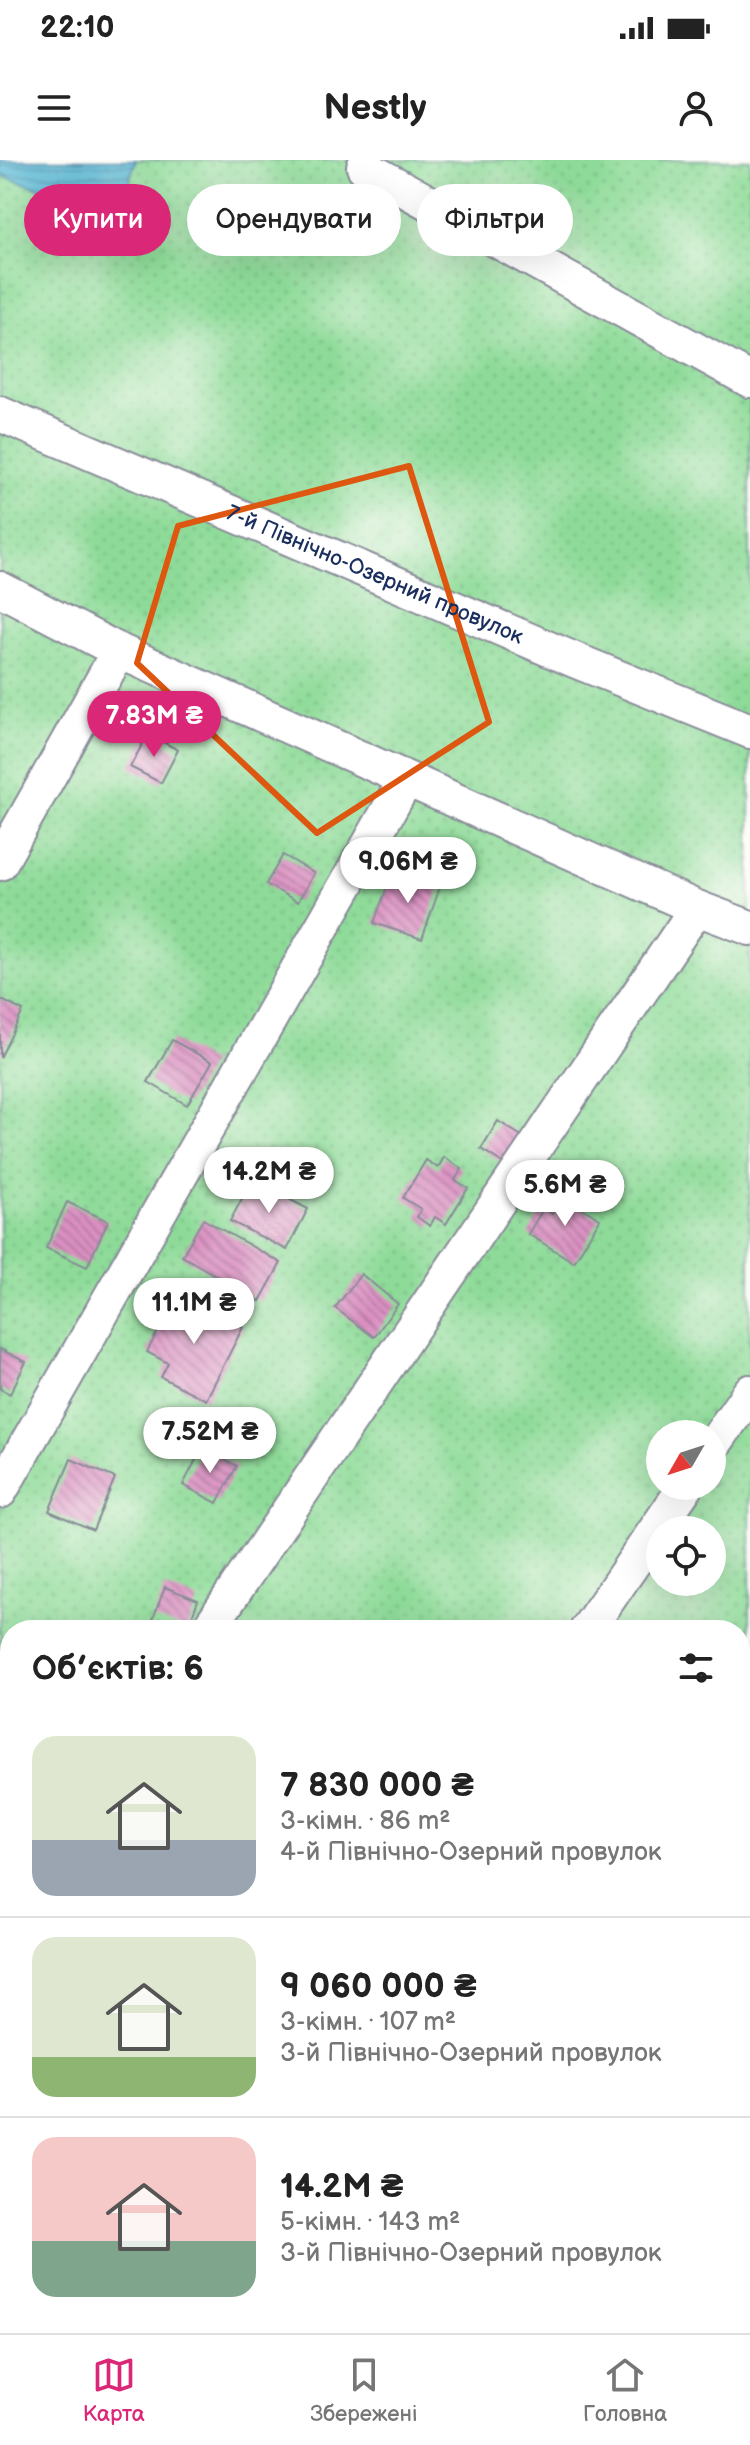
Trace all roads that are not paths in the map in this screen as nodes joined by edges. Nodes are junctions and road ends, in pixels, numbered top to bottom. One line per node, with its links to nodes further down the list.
1 (364, 167): 2 (street)
2 (750, 380)
3 (0, 414): 6 (street, 7-й Північно-Озерний провулок)
4 (0, 589): 5 (street)
5 (119, 651): 7 (street); 8 (street)
6 (750, 731)
7 (406, 780): 9 (street); 13 (street)
8 (0, 863)
9 (697, 908): 10 (street); 15 (street)
10 (750, 928)
11 (750, 1392): 12 (street)
12 (726, 1427)
13 (0, 1491)
14 (676, 1500): 16 (street)
15 (215, 1620)
16 (594, 1620)

